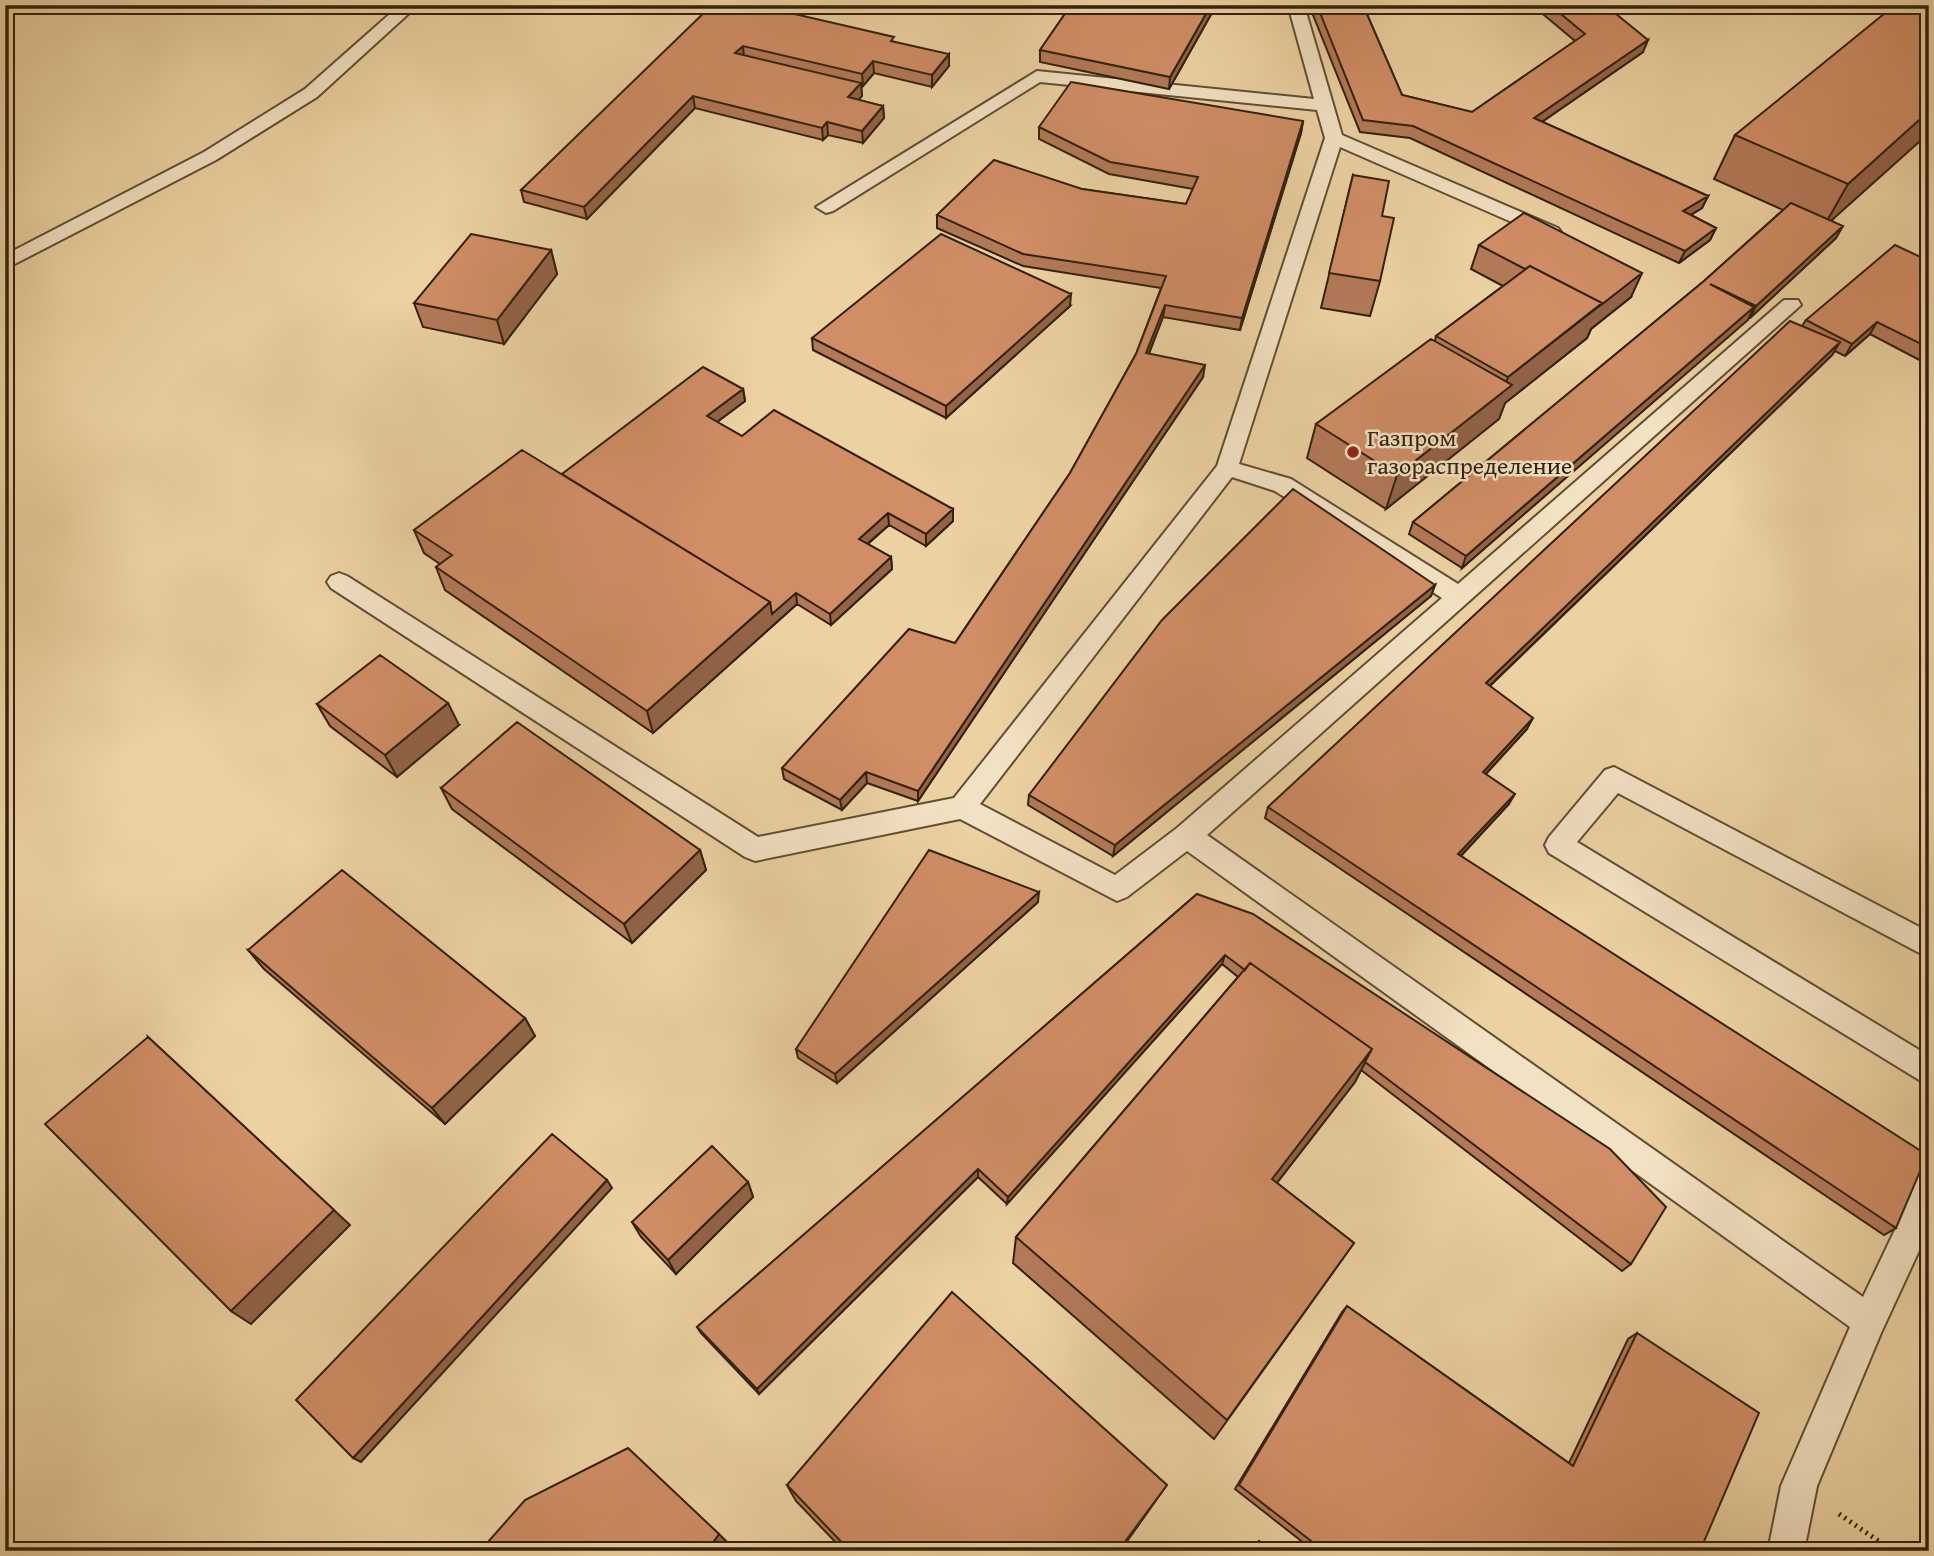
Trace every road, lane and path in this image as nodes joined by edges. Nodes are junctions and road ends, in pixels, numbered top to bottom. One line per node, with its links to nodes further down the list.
1 (410, 5): 7 (lane)
2 (1296, 5): 3 (lane)
3 (1325, 105): 4 (lane); 5 (lane)
4 (1334, 138): 6 (lane); 9 (lane)
5 (826, 207)
6 (1573, 241)
7 (5, 263)
8 (1791, 305): 11 (lane)
9 (1227, 468): 11 (lane); 12 (lane)
10 (339, 582): 12 (lane)
11 (1459, 597): 13 (lane)
12 (962, 807): 13 (lane)
13 (1187, 836): 18 (lane)
14 (1929, 946): 15 (lane)
15 (1929, 1072)
16 (1929, 1181): 17 (lane)
17 (1923, 1221): 18 (lane)
18 (1869, 1321): 19 (lane)
19 (1799, 1486): 20 (lane); 21 (path)
20 (1786, 1551)
21 (1893, 1551)

